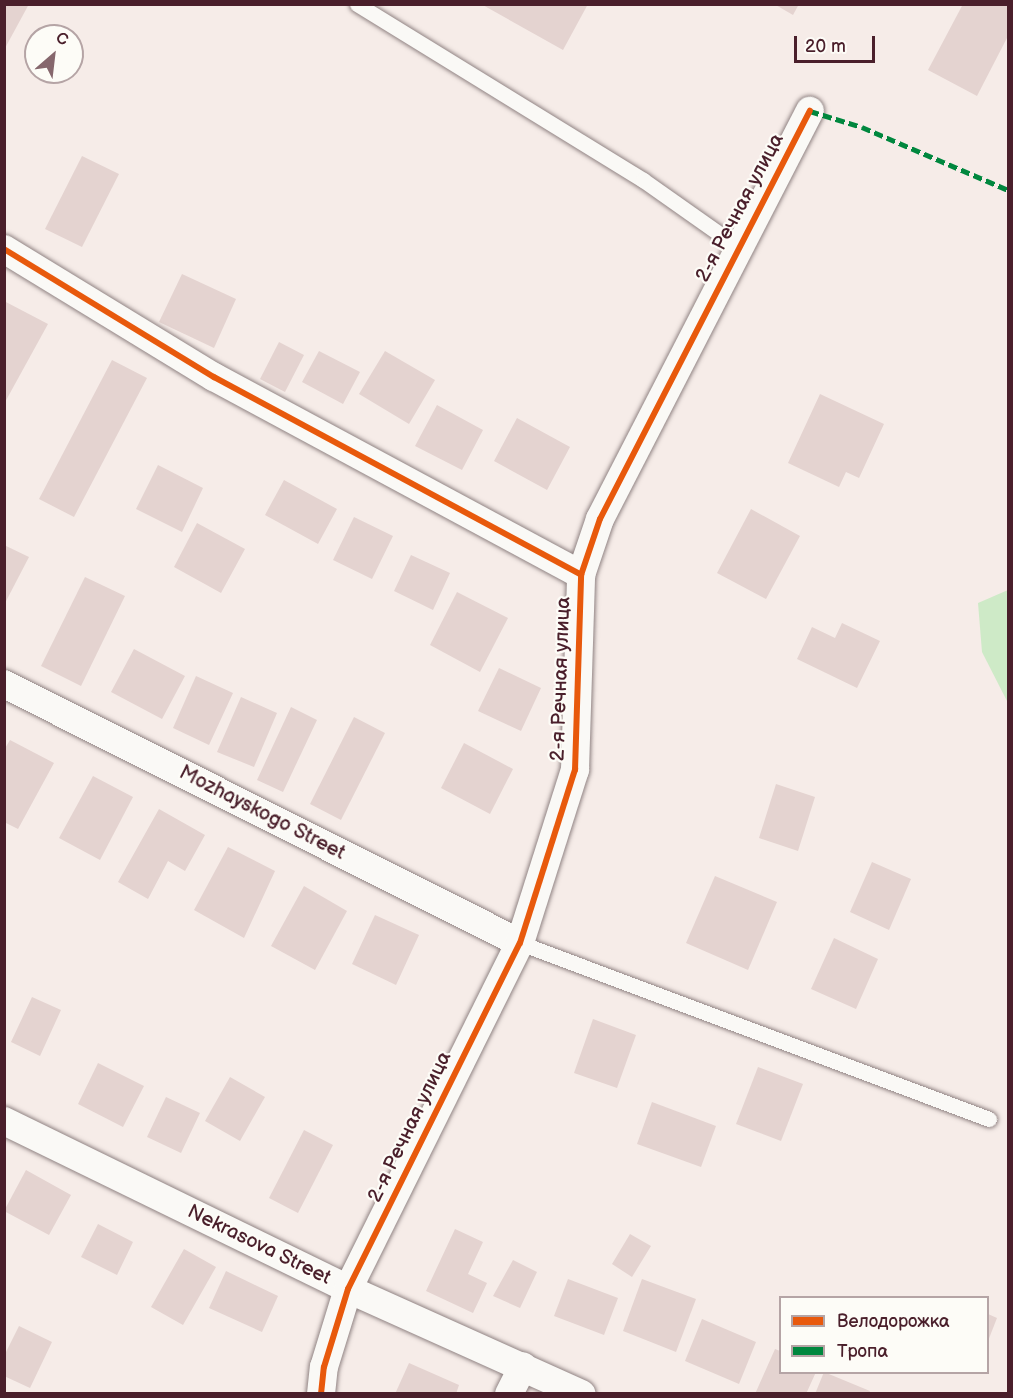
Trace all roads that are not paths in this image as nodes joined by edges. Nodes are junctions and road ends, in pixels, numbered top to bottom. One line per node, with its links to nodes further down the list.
1 (357, 4): 3 (lane)
2 (810, 111): 3 (street, 2-я Речная улица)
3 (738, 247): 5 (street, 2-я Речная улица)
4 (4, 249): 5 (street)
5 (581, 574): 7 (street, 2-я Речная улица)
6 (4, 684): 7 (street, Mozhayskogo Street)
7 (520, 943): 8 (lane); 10 (street, 2-я Речная улица)
8 (989, 1119)
9 (4, 1121): 10 (street, Nekrasova Street)
10 (348, 1289): 11 (street, Nekrasova Street); 12 (street, 2-я Речная улица)
11 (523, 1366): 13 (street); 14 (street, Nekrasova Street)
12 (321, 1394)
13 (509, 1394)
14 (582, 1394)

